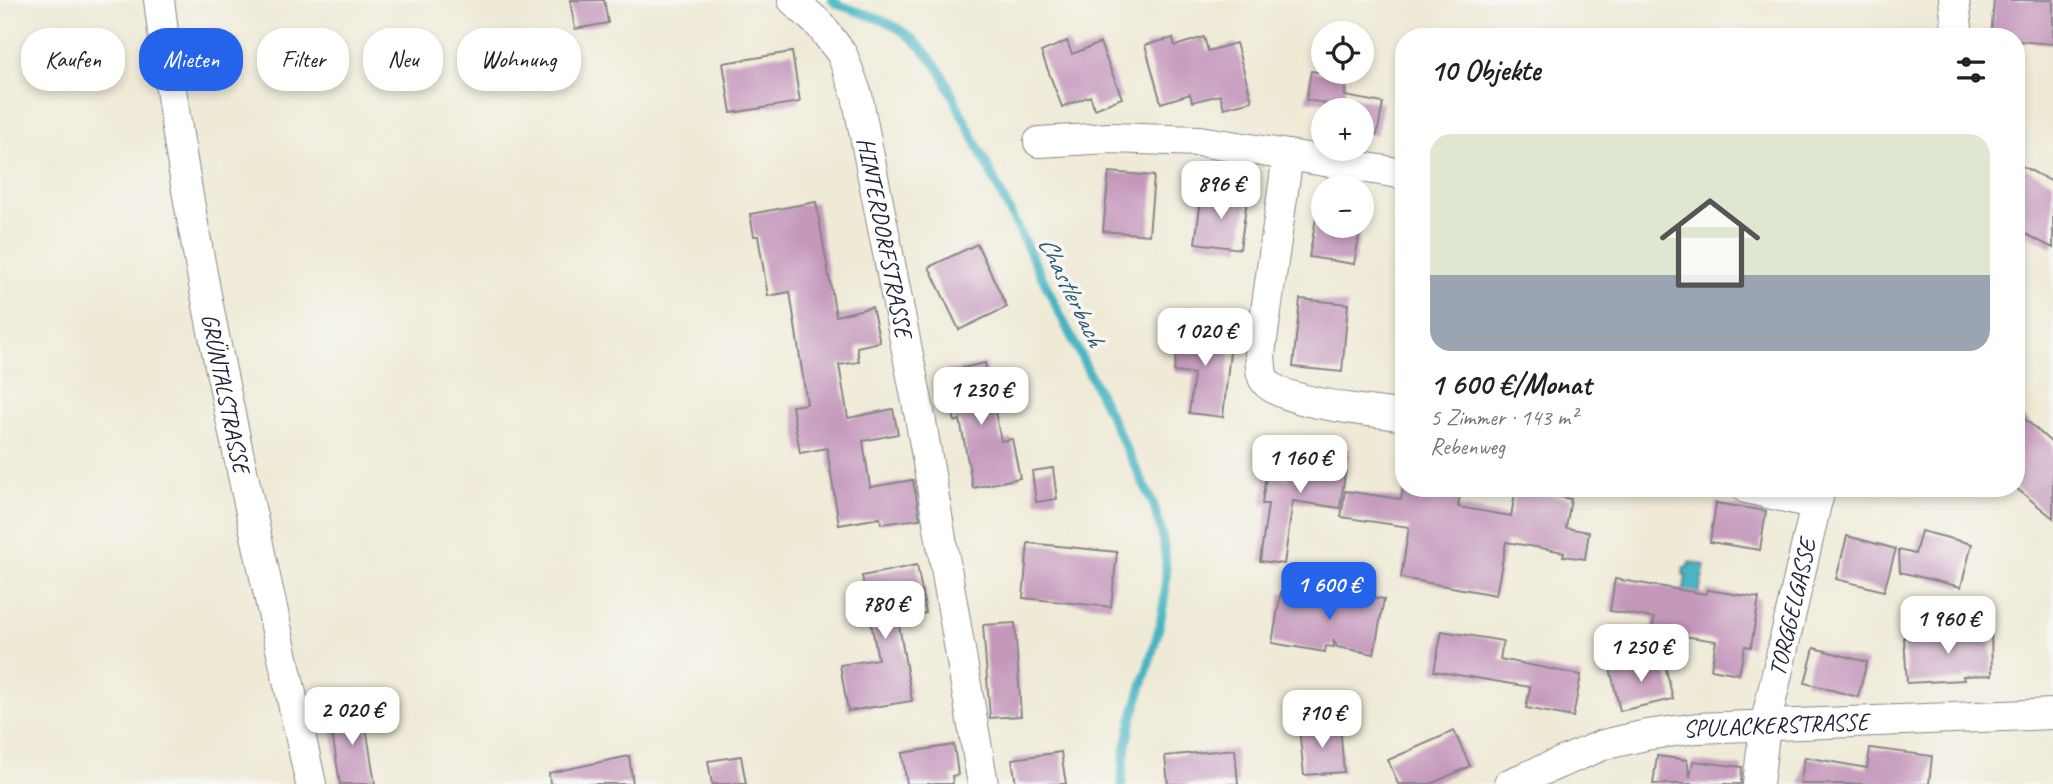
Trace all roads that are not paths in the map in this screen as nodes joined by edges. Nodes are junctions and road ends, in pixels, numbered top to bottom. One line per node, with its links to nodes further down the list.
1 (159, 0): 13 (street, GRÜNTALSTRASSE)
2 (793, 0): 4 (street, HINTERDORFSTRASSE)
3 (1954, 0): 5 (street)
4 (824, 11): 14 (street, HINTERDORFSTRASSE)
5 (1957, 28)
6 (1039, 142): 7 (street)
7 (1288, 155): 8 (street); 9 (street)
8 (1395, 173)
9 (1395, 415)
10 (1819, 497): 12 (street, TORGGELGASSE)
11 (2053, 714): 12 (street, SPULACKERSTRASSE)
12 (1765, 726): 15 (street, SPULACKERSTRASSE); 16 (street, TORGGELGASSE)
13 (311, 784)
14 (983, 784)
15 (1509, 784)
16 (1758, 784)

